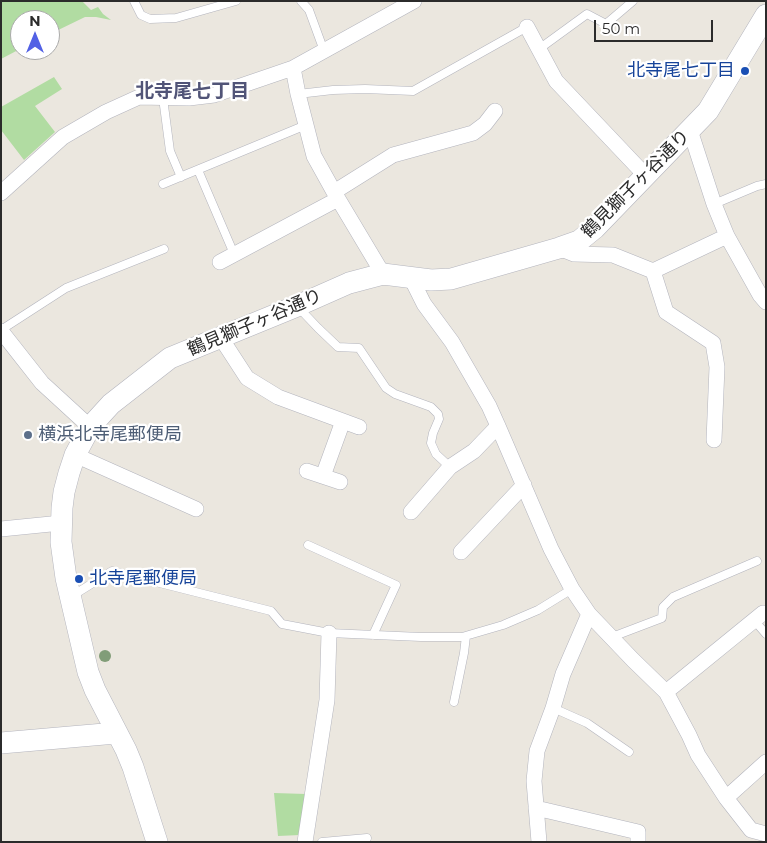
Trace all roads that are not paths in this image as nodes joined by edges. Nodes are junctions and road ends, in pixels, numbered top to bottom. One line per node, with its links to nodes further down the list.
1 (134, 1): 2 (lane)
2 (236, 1)
3 (301, 1): 9 (lane)
4 (633, 1): 8 (lane)
5 (406, 3): 9 (street)
6 (766, 15): 15 (main road, 鶴見獅子ヶ谷通り)
7 (527, 27): 8 (street); 11 (lane)
8 (539, 49): 17 (street)
9 (324, 51): 10 (street)
10 (293, 68): 11 (street); 12 (street)
11 (298, 94): 14 (street)
12 (162, 98): 18 (lane); 21 (street)
13 (495, 111): 22 (street)
14 (306, 125): 16 (lane); 22 (street)
15 (690, 130): 17 (main road, 鶴見獅子ヶ谷通り); 23 (street)
16 (198, 170): 18 (lane); 27 (lane)
17 (646, 176): 25 (main road, 鶴見獅子ヶ谷通り)
18 (181, 177): 19 (lane)
19 (163, 184)
20 (766, 184): 23 (lane)
21 (1, 194)
22 (336, 195): 27 (street); 30 (street)
23 (714, 204): 24 (street)
24 (726, 236): 29 (street); 32 (street)
25 (559, 248): 29 (street); 31 (main road, 鶴見獅子ヶ谷通り)
26 (164, 249): 34 (lane)
27 (234, 254): 28 (street)
28 (220, 262)
29 (653, 271): 40 (street)
30 (383, 274): 31 (main road, 鶴見獅子ヶ谷通り); 33 (main road, 鶴見獅子ヶ谷通り)
31 (412, 278): 37 (street)
32 (766, 302)
33 (297, 306): 35 (main road, 鶴見獅子ヶ谷通り); 42 (lane)
34 (1, 330): 38 (street)
35 (222, 338): 36 (street); 38 (main road, 鶴見獅子ヶ谷通り)
36 (343, 421): 39 (street); 44 (street)
37 (498, 426): 42 (street); 46 (street)
38 (90, 427): 41 (main road, 鶴見獅子ヶ谷通り)
39 (359, 427)
40 (714, 440)
41 (76, 455): 47 (street); 49 (main road, 鶴見獅子ヶ谷通り)
42 (450, 467): 48 (street)
43 (307, 471): 44 (street)
44 (323, 476): 45 (street)
45 (340, 482)
46 (524, 486): 52 (street); 54 (street)
47 (196, 510)
48 (411, 512)
49 (61, 524): 50 (street); 55 (main road, 鶴見獅子ヶ谷通り)
50 (1, 529)
51 (308, 545): 60 (lane)
52 (461, 552)
53 (757, 561): 62 (lane)
54 (572, 589): 56 (street); 61 (lane)
55 (70, 597): 58 (lane); 66 (main road, 鶴見獅子ヶ谷通り)
56 (589, 614): 62 (street); 65 (street)
57 (758, 617): 59 (lane); 63 (street)
58 (329, 633): 60 (lane); 75 (street)
59 (766, 634)
60 (373, 635): 61 (lane)
61 (466, 636): 64 (lane)
62 (612, 637): 63 (street)
63 (666, 692): 70 (street)
64 (454, 702)
65 (553, 708): 68 (lane); 71 (street)
66 (116, 733): 67 (main road); 74 (main road, 鶴見獅子ヶ谷通り)
67 (1, 743)
68 (629, 752)
69 (766, 762): 70 (street)
70 (726, 798): 72 (street)
71 (536, 808): 77 (street); 78 (street)
72 (759, 834)
73 (367, 838): 76 (lane)
74 (158, 842)
75 (305, 842)
76 (322, 842)
77 (539, 842)
78 (638, 842)

